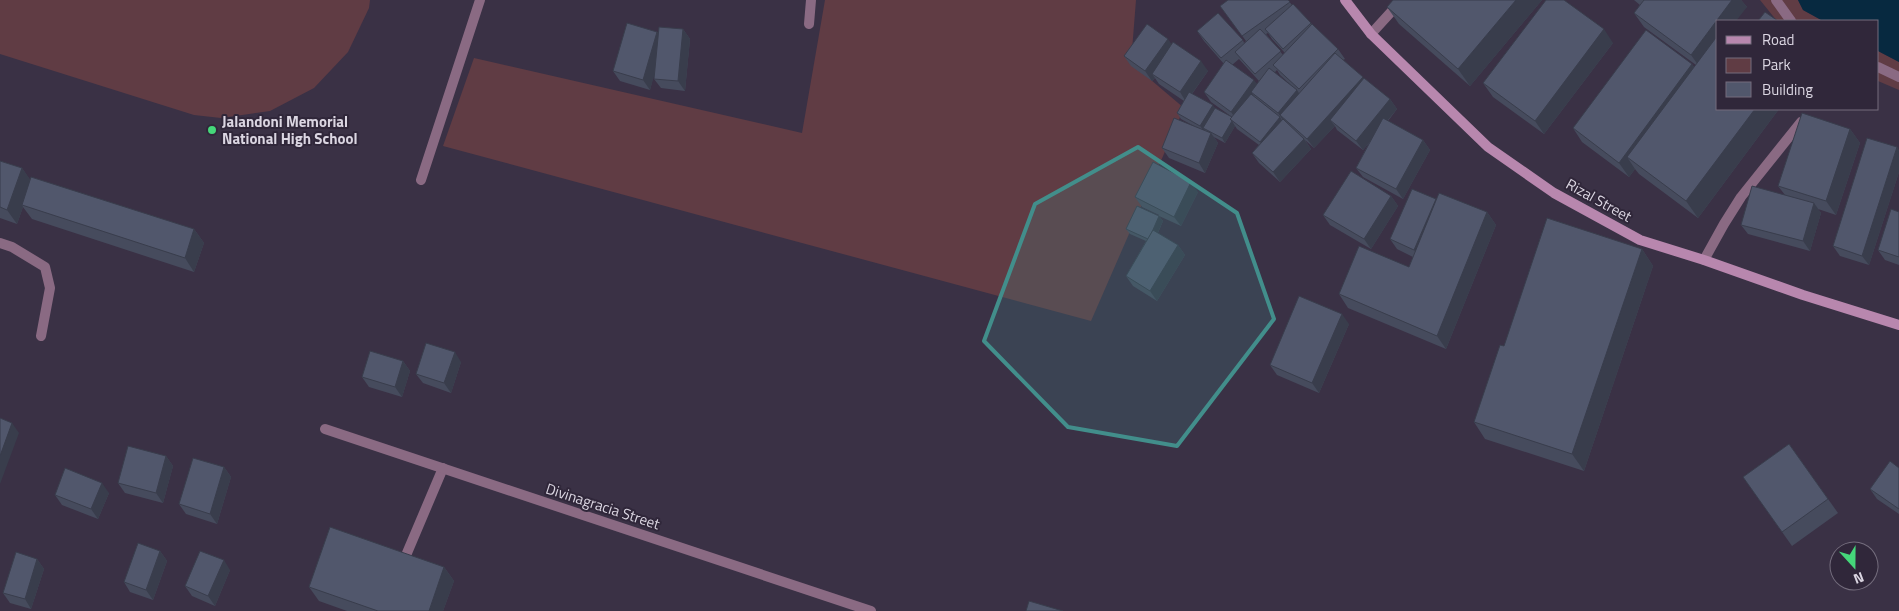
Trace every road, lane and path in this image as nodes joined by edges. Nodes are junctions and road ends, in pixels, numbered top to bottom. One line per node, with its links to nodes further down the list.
1 (480, 0): 12 (street)
2 (811, 0): 7 (street)
3 (1345, 0): 8 (main road, Rizal Street)
4 (1402, 0): 8 (street)
5 (1776, 0): 6 (street)
6 (1790, 20)
7 (809, 24)
8 (1372, 34): 14 (main road, Rizal Street)
9 (1879, 67): 10 (street)
10 (1899, 77)
11 (1801, 122): 14 (street)
12 (422, 180)
13 (0, 243): 16 (street)
14 (1704, 260): 15 (main road, Rizal Street)
15 (1899, 325)
16 (41, 336)
17 (325, 429): 18 (street, Divinagracia Street)
18 (443, 468): 19 (street); 20 (street, Divinagracia Street)
19 (407, 553)
20 (871, 611)

